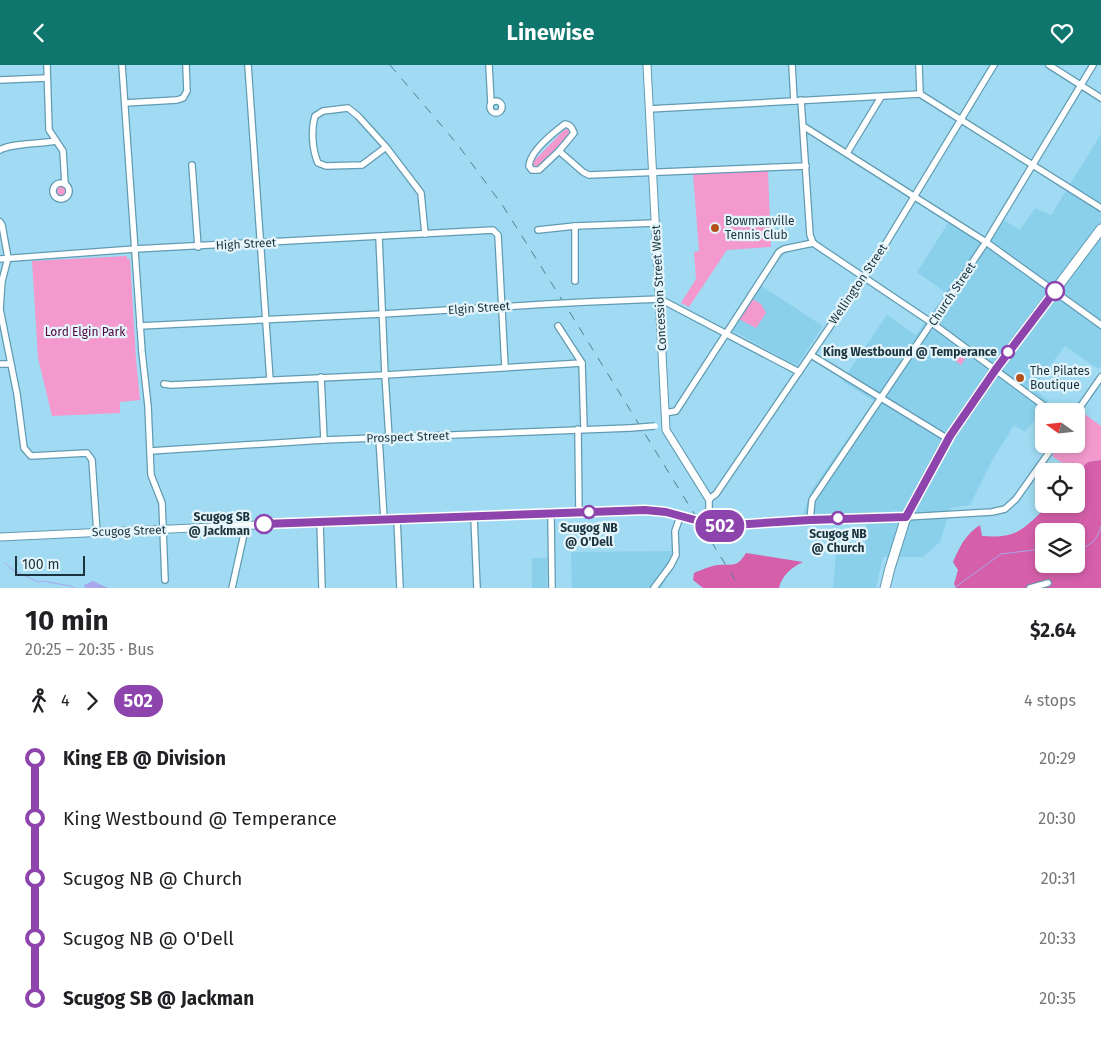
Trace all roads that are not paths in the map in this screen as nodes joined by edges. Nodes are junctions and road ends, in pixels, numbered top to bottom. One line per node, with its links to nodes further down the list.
1 (47, 65): 12 (street)
2 (122, 65): 19 (street)
3 (186, 65): 19 (street)
4 (248, 65): 44 (street)
5 (489, 65): 20 (street)
6 (647, 65): 21 (street, Concession Street West)
7 (792, 65): 18 (street)
8 (919, 65): 15 (street)
9 (994, 65): 22 (street, Wellington Street)
10 (1050, 65): 14 (street)
11 (1093, 65): 14 (street, Church Street)
12 (47, 78): 13 (street); 24 (street)
13 (0, 80)
14 (1081, 85): 17 (street); 30 (street, Church Street)
15 (920, 94): 16 (street); 22 (street)
16 (880, 97): 18 (street); 28 (street)
17 (1101, 98)
18 (798, 101): 21 (street); 23 (street)
19 (125, 103): 47 (street)
20 (491, 103)
21 (649, 109): 32 (street, Concession Street West)
22 (961, 119): 30 (street); 34 (street, Wellington Street)
23 (803, 126): 28 (street); 31 (street)
24 (56, 141): 26 (street); 33 (street)
25 (386, 147): 25 (street); 41 (street)
26 (0, 150)
27 (559, 151): 27 (street); 32 (street)
28 (848, 153): 34 (street)
29 (192, 165): 46 (street)
30 (1033, 165): 35 (street); 43 (street, Church Street)
31 (806, 166): 32 (street); 45 (street)
32 (653, 173): 37 (street, Concession Street West)
33 (65, 184)
34 (915, 196): 43 (street); 50 (street, Wellington Street)
35 (1101, 208)
36 (0, 222): 48 (street)
37 (656, 223): 38 (street); 53 (street, Concession Street West)
38 (575, 226): 40 (street); 51 (street)
39 (1101, 229): 52 (main road)
40 (538, 231)
41 (425, 234): 42 (street, High Street); 54 (street, High Street)
42 (379, 237): 44 (street, High Street); 55 (street)
43 (986, 242): 52 (street); 57 (street, Church Street)
44 (260, 243): 46 (street, High Street); 56 (street)
45 (813, 243): 50 (street); 61 (street)
46 (198, 247): 47 (street, High Street)
47 (135, 249): 48 (street, High Street); 59 (street)
48 (8, 258): 49 (street, High Street); 65 (street)
49 (0, 259)
50 (864, 276): 57 (street); 62 (street, Wellington Street)
51 (575, 281)
52 (1055, 291): 58 (street); 67 (main road)
53 (660, 299): 54 (street, Elgin Street, bridge); 61 (street, Elgin Street); 77 (street, Concession Street West)
54 (502, 306): 55 (street, Elgin Street); 66 (street)
55 (382, 314): 56 (street, Elgin Street); 69 (street)
56 (265, 319): 59 (street, Elgin Street); 72 (street)
57 (932, 323): 67 (street); 74 (street, Church Street)
58 (1101, 325)
59 (140, 326): 84 (street)
60 (558, 326): 63 (street)
61 (726, 334): 68 (street, Elgin Street); 77 (street)
62 (811, 355): 68 (street, Wellington Street); 74 (street)
63 (582, 363): 66 (street); 79 (street)
64 (0, 364): 65 (street)
65 (10, 364): 99 (street)
66 (505, 367): 69 (street)
67 (996, 369): 75 (street); 83 (main road)
68 (799, 372): 86 (street, Wellington Street)
69 (384, 375): 70 (street); 80 (street)
70 (321, 377): 72 (street); 82 (street)
71 (1101, 377): 76 (street)
72 (270, 380): 73 (street)
73 (164, 384)
74 (882, 398): 83 (street); 94 (street, Church Street)
75 (1041, 403)
76 (1083, 403)
77 (665, 413): 78 (street, Concession Street West)
78 (666, 425): 79 (street, Prospect Street, bridge); 86 (street, Concession Street West)
79 (581, 429): 80 (street, Prospect Street); 87 (street)
80 (389, 437): 81 (street, Prospect Street)
81 (380, 438): 82 (street, Prospect Street); 93 (street)
82 (324, 439): 84 (street, Prospect Street)
83 (948, 439): 91 (main road)
84 (150, 451): 98 (street)
85 (1049, 453): 91 (street, Scugog Street)
86 (708, 499): 96 (street)
87 (579, 513): 88 (street, Scugog Street); 90 (street, Scugog Street)
88 (551, 514): 89 (street, Scugog Street); 107 (street)
89 (474, 517): 92 (street, Scugog Street); 106 (street)
90 (680, 517): 96 (street, Scugog Street); 108 (street)
91 (906, 517): 94 (street, Scugog Street); 109 (main road)
92 (397, 518): 93 (street, Scugog Street); 105 (street)
93 (384, 519): 95 (street, Scugog Street)
94 (810, 520): 96 (street, Scugog Street)
95 (320, 522): 97 (street, Scugog Street); 104 (street)
96 (709, 524)
97 (246, 525): 98 (street, Scugog Street); 103 (street)
98 (163, 530): 99 (street, Scugog Street); 101 (street)
99 (97, 533): 100 (street, Scugog Street)
100 (0, 537)
101 (165, 580)
102 (1048, 583): 110 (street)
103 (232, 588)
104 (322, 588)
105 (400, 588)
106 (477, 588)
107 (552, 588)
108 (654, 588)
109 (885, 588)
110 (1030, 588)

